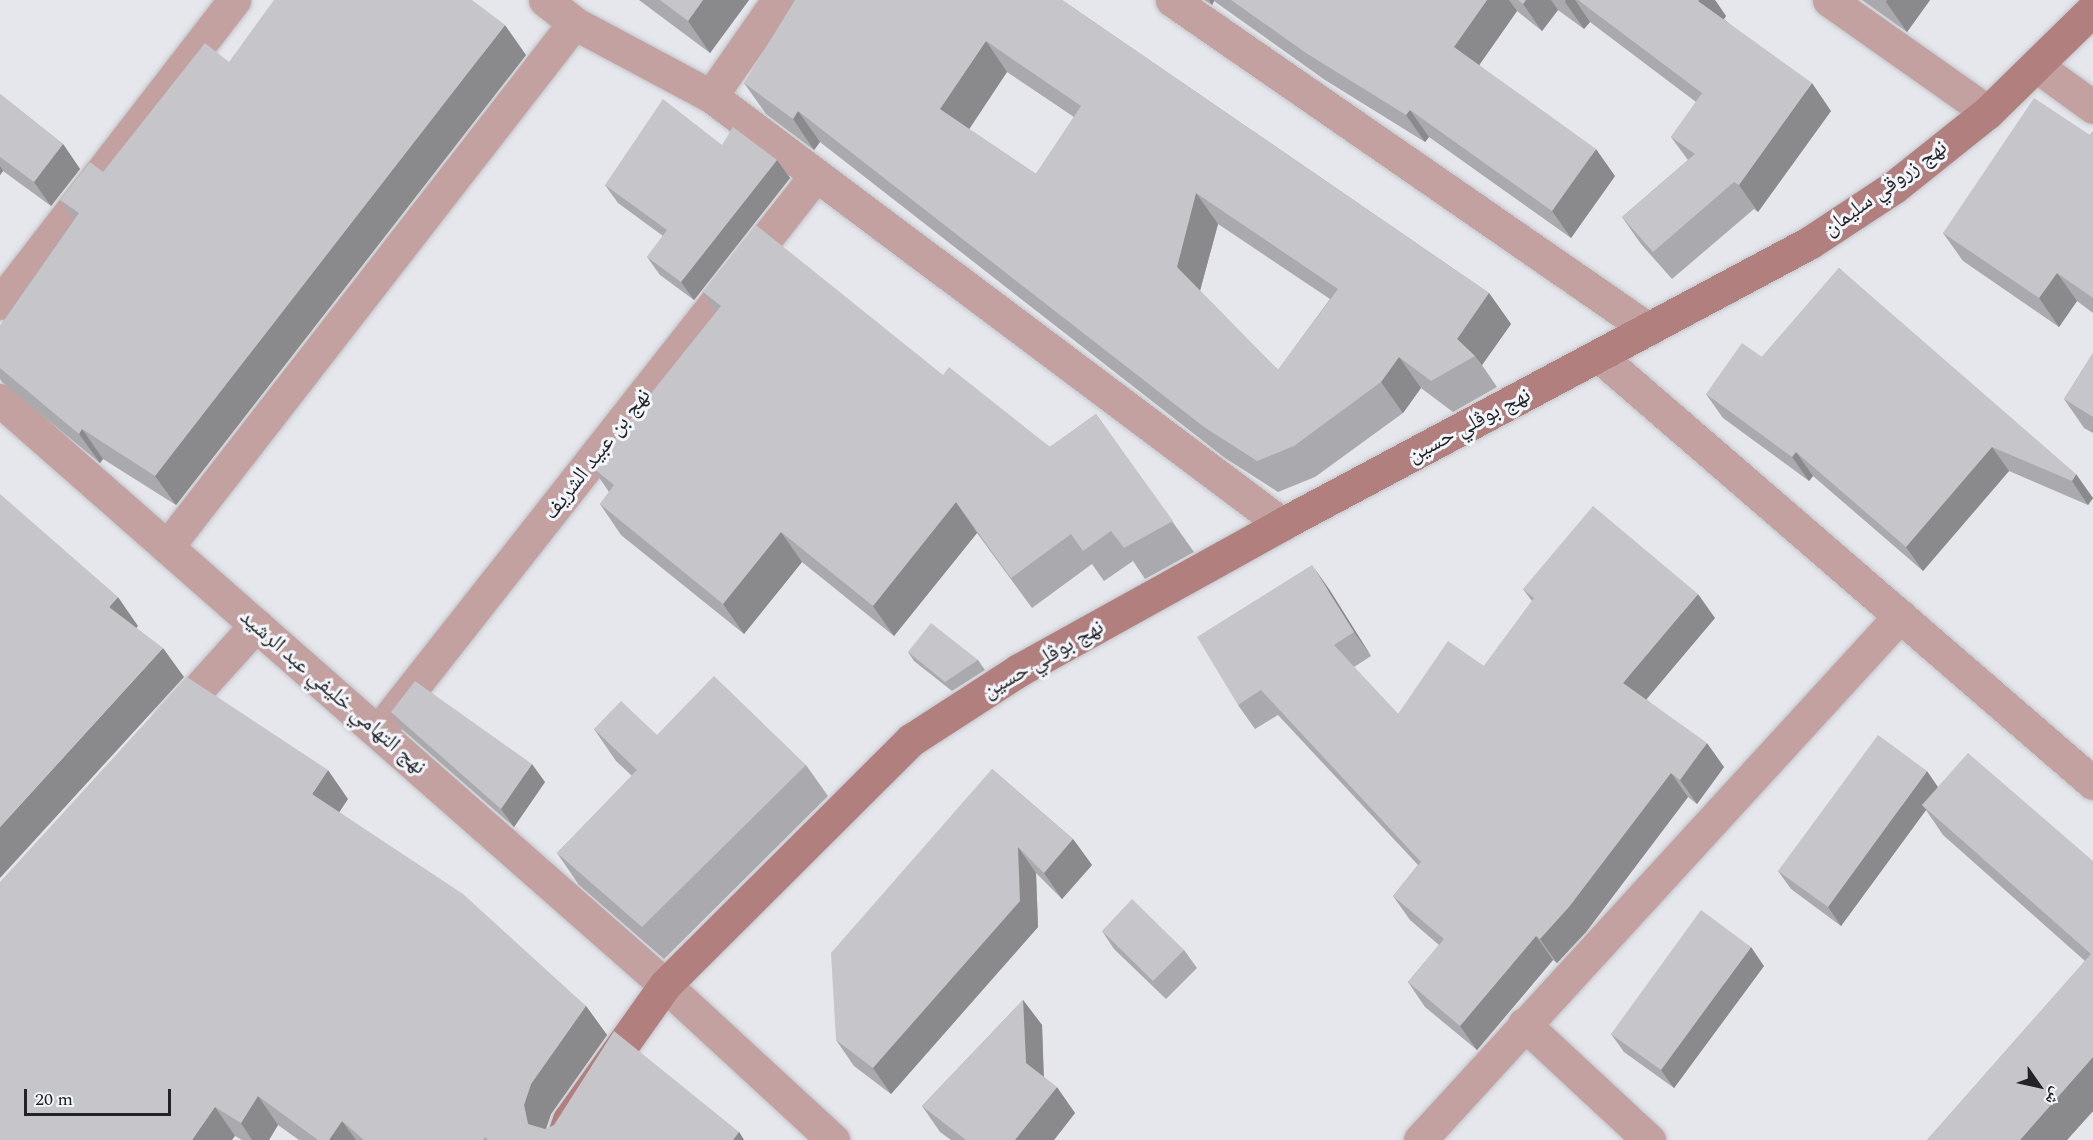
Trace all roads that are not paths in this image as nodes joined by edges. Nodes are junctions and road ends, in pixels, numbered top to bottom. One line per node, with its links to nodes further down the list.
1 (234, 0): 13 (street)
2 (545, 0): 7 (street)
3 (778, 0): 9 (street)
4 (1172, 0): 14 (street)
5 (1829, 0): 11 (street)
6 (2093, 9): 8 (main road, نهج زروقي سليمان)
7 (574, 23): 9 (street); 18 (street)
8 (2038, 67): 10 (street); 11 (main road, نهج زروقي سليمان)
9 (711, 96): 12 (street)
10 (2093, 107)
11 (1988, 112): 14 (main road, نهج زروقي سليمان)
12 (816, 175): 17 (street); 21 (street, نهج بن عبيد الشريف)
13 (0, 303)
14 (1648, 329): 15 (main road, نهج بوڨلي حسين)
15 (1599, 356): 17 (main road, نهج بوڨلي حسين); 19 (street)
16 (0, 400): 18 (street, نهج التهامي خليفي عبد الرشيد)
17 (1281, 524): 24 (main road, نهج بوڨلي حسين)
18 (167, 547): 20 (street, نهج التهامي خليفي عبد الرشيد)
19 (1900, 616): 23 (street); 25 (street)
20 (256, 626): 21 (street, نهج التهامي خليفي عبد الرشيد); 22 (street)
21 (378, 732): 24 (street, نهج التهامي خليفي عبد الرشيد)
22 (152, 740)
23 (2093, 783)
24 (665, 985): 26 (main road, نهج بوڨلي حسين); 27 (street, نهج التهامي خليفي عبد الرشيد)
25 (1524, 1024): 28 (street); 29 (street)
26 (562, 1140)
27 (833, 1140)
28 (1420, 1140)
29 (1648, 1140)

